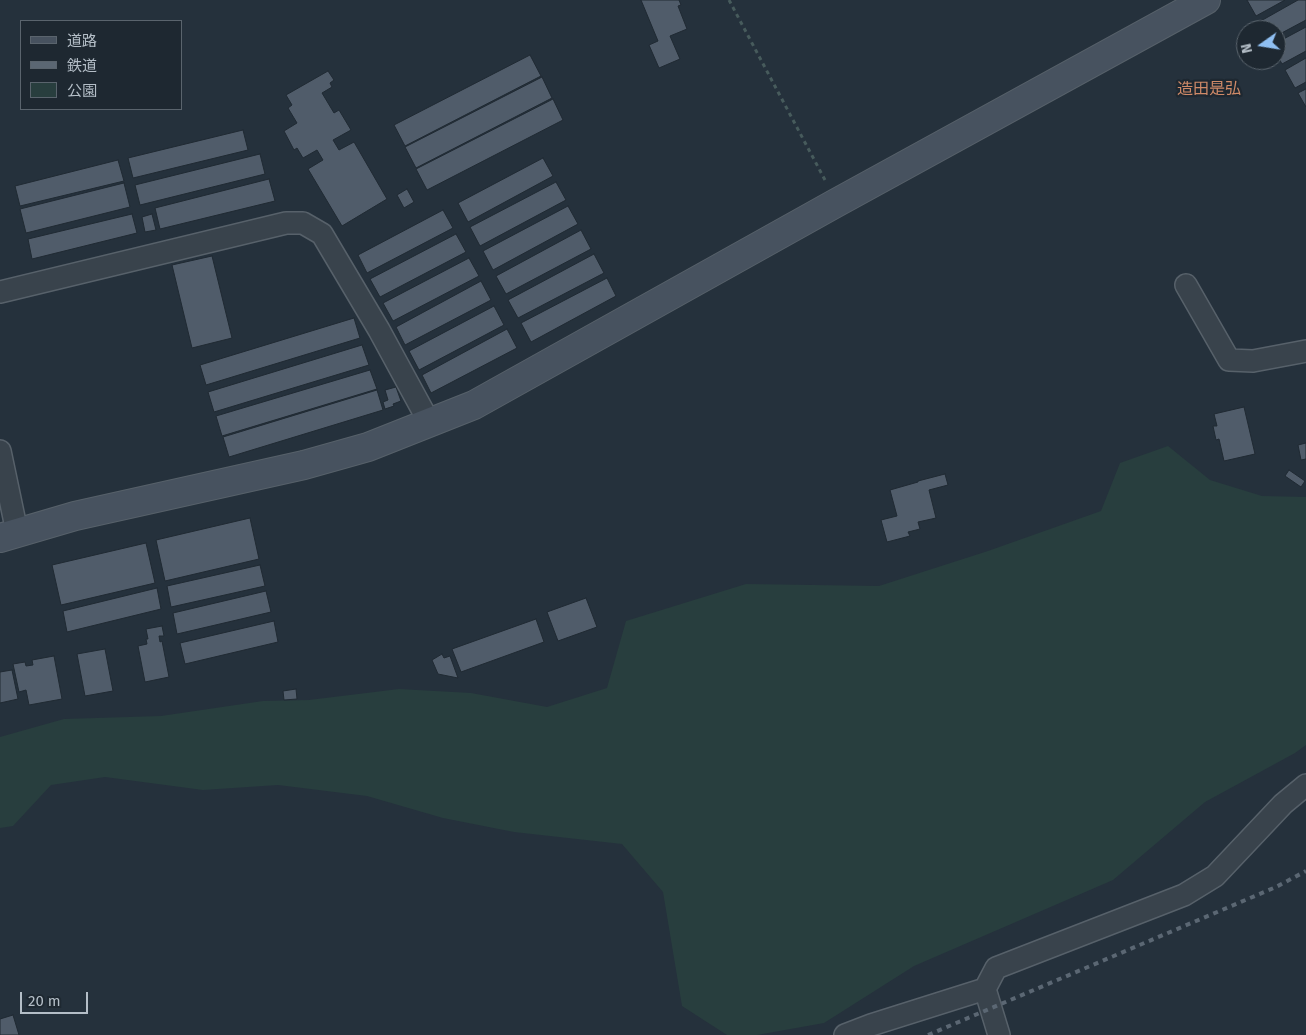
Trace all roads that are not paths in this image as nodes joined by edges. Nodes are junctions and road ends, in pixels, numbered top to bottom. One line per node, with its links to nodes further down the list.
1 (1206, 0): 5 (street)
2 (1186, 285): 4 (street)
3 (0, 292): 5 (street)
4 (1306, 351)
5 (429, 422): 7 (street)
6 (0, 451): 7 (street)
7 (9, 535)
8 (1306, 785): 9 (street)
9 (985, 989): 10 (street); 11 (street)
10 (845, 1035)
11 (999, 1035)

